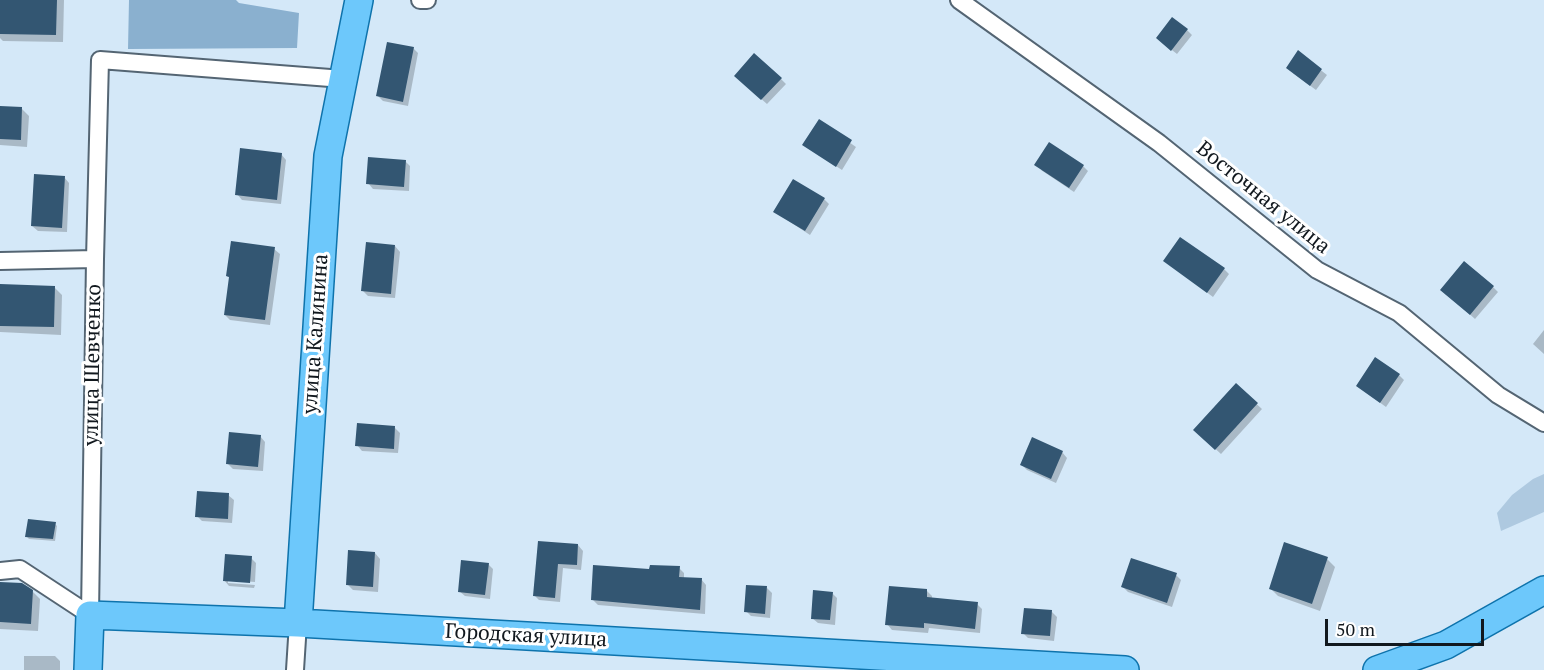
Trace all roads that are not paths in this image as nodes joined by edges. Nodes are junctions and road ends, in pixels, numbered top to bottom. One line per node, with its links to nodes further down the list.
1 (360, 0): 5 (main road, улица Калинина)
2 (420, 0): 3 (street)
3 (427, 0)
4 (959, 0): 8 (street, Восточная улица)
5 (343, 79): 6 (street, улица Шевченко); 12 (main road, улица Калинина)
6 (94, 259): 7 (street); 11 (street, улица Шевченко)
7 (0, 261)
8 (1544, 423)
9 (0, 571): 11 (street)
10 (1544, 590): 17 (main road)
11 (90, 615): 12 (main road, Городская улица); 14 (main road, улица Шевченко)
12 (298, 623): 13 (main road, Городская улица); 15 (street, улица Калинина)
13 (1064, 668): 16 (main road, Городская улица)
14 (88, 670)
15 (295, 670)
16 (1125, 670)
17 (1377, 670)

